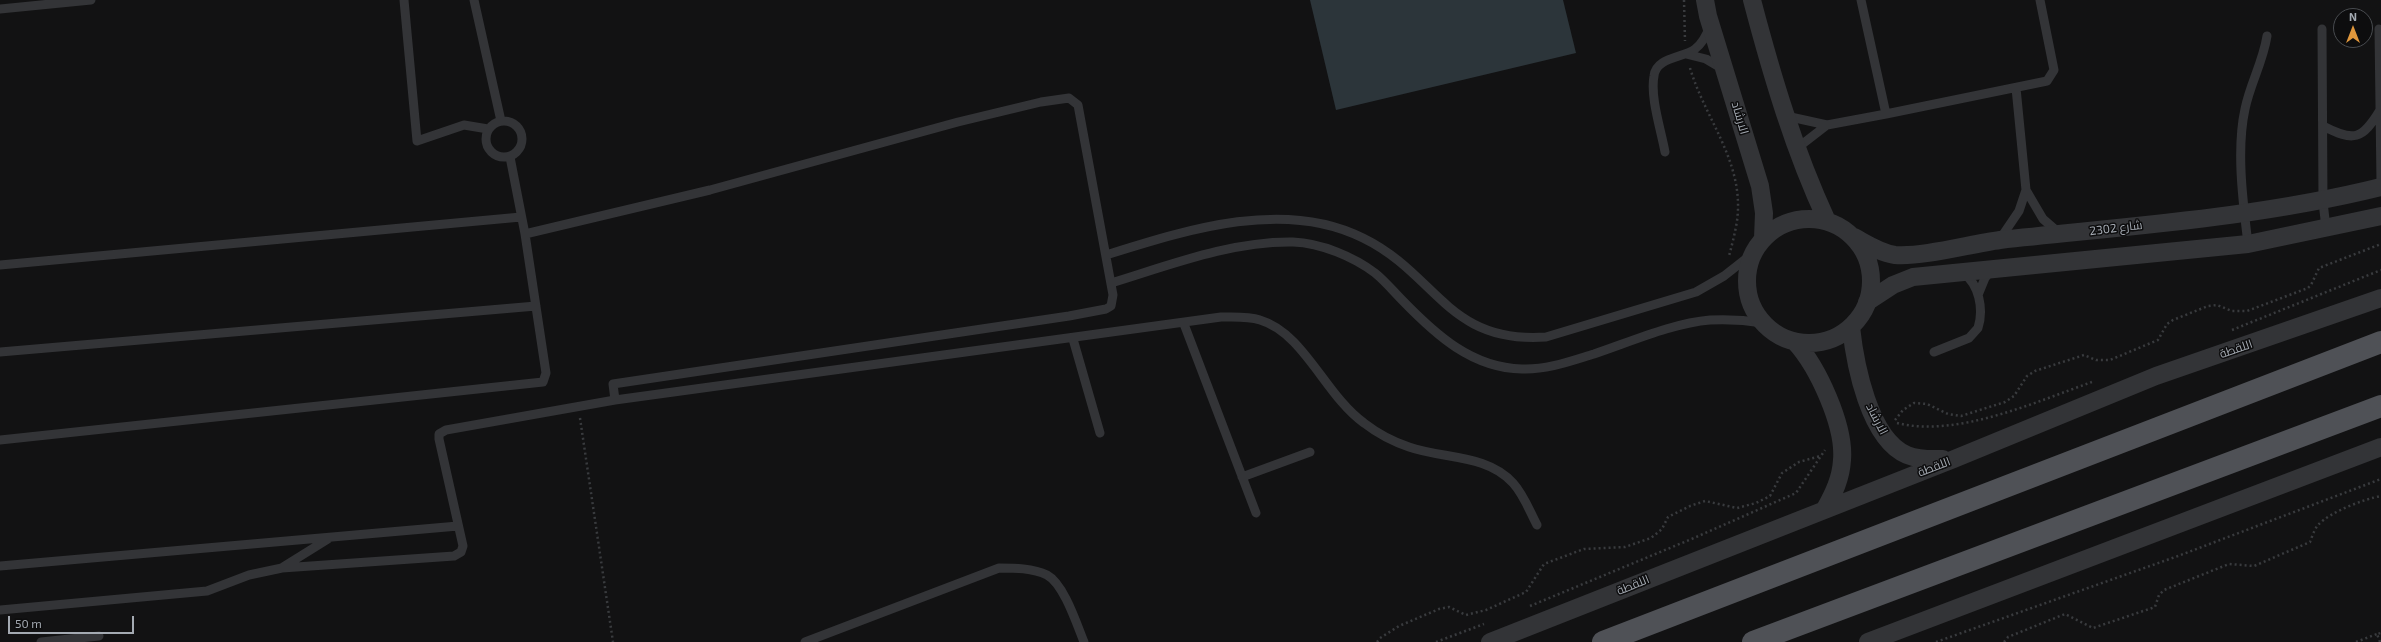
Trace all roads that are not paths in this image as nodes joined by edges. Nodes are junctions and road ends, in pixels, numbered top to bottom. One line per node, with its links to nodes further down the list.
1 (91, 0): 8 (lane)
2 (404, 0): 22 (lane)
3 (474, 0): 19 (lane)
4 (1705, 0): 9 (street, الارشاد)
5 (1752, 0): 18 (street)
6 (1861, 0): 17 (lane)
7 (2040, 0): 15 (lane)
8 (5, 6)
9 (1711, 25): 13 (lane); 14 (street, الارشاد)
10 (2322, 29): 21 (lane)
11 (2379, 29): 16 (lane)
12 (2267, 36): 30 (lane)
13 (1686, 54): 14 (lane); 24 (lane)
14 (1725, 70): 38 (street, الارشاد)
15 (2016, 88): 17 (lane); 28 (lane)
16 (2381, 109): 21 (lane); 26 (lane)
17 (1886, 114): 20 (lane)
18 (1785, 115): 20 (lane); 23 (street)
19 (501, 121): 22 (lane); 25 (lane)
20 (1827, 125): 23 (lane)
21 (2323, 126): 29 (lane)
22 (488, 129): 25 (lane)
23 (1796, 149): 33 (street)
24 (1665, 152)
25 (510, 157): 32 (lane)
26 (2381, 183)
27 (2381, 187): 29 (street, شارع 2302)
28 (2026, 190): 36 (lane); 39 (lane)
29 (2322, 202): 30 (street, شارع 2302); 34 (lane)
30 (2244, 214): 36 (street, شارع 2302); 40 (lane)
31 (2381, 216): 34 (street)
32 (521, 217): 35 (lane); 43 (lane)
33 (1827, 221): 37 (street); 38 (street)
34 (2326, 228): 40 (street)
35 (525, 234): 42 (lane); 50 (lane)
36 (2062, 235): 39 (street, شارع 2302)
37 (1854, 237): 39 (street, شارع 2302); 49 (street)
38 (1763, 238): 41 (street)
39 (2000, 240)
40 (2248, 244): 44 (street)
41 (1752, 254): 42 (lane); 51 (street)
42 (1106, 255): 46 (lane)
43 (0, 266)
44 (1993, 269): 45 (street); 47 (lane)
45 (1962, 272): 47 (lane); 49 (street)
46 (1111, 284): 51 (lane); 59 (lane)
47 (1978, 296): 58 (lane)
48 (2381, 298): 65 (street, اللقطة)
49 (1868, 302): 53 (street)
50 (536, 306): 57 (lane); 62 (lane)
51 (1763, 323): 55 (street)
52 (1184, 324): 54 (lane); 66 (lane); 70 (lane)
53 (1851, 327): 55 (street); 65 (street, الارشاد)
54 (1073, 339): 59 (lane); 61 (lane)
55 (1795, 342): 67 (street)
56 (2381, 342): 80 (main road)
57 (0, 352)
58 (1934, 352)
59 (615, 400): 69 (lane)
60 (2381, 406): 81 (main road)
61 (1100, 433)
62 (0, 440)
63 (2381, 447): 82 (street)
64 (1310, 452): 66 (lane)
65 (1954, 459): 67 (street, اللقطة)
66 (1242, 477): 68 (lane)
67 (1825, 509): 79 (street, اللقطة)
68 (1256, 513)
69 (458, 526): 71 (lane); 73 (lane)
70 (1537, 526)
71 (330, 537): 72 (lane); 73 (lane)
72 (0, 566)
73 (282, 568): 74 (lane)
74 (0, 610)
75 (99, 636): 76 (lane)
76 (41, 642)
77 (805, 642): 78 (lane)
78 (1084, 642)
79 (1490, 642)
80 (1603, 642)
81 (1753, 642)
82 (1868, 642)

